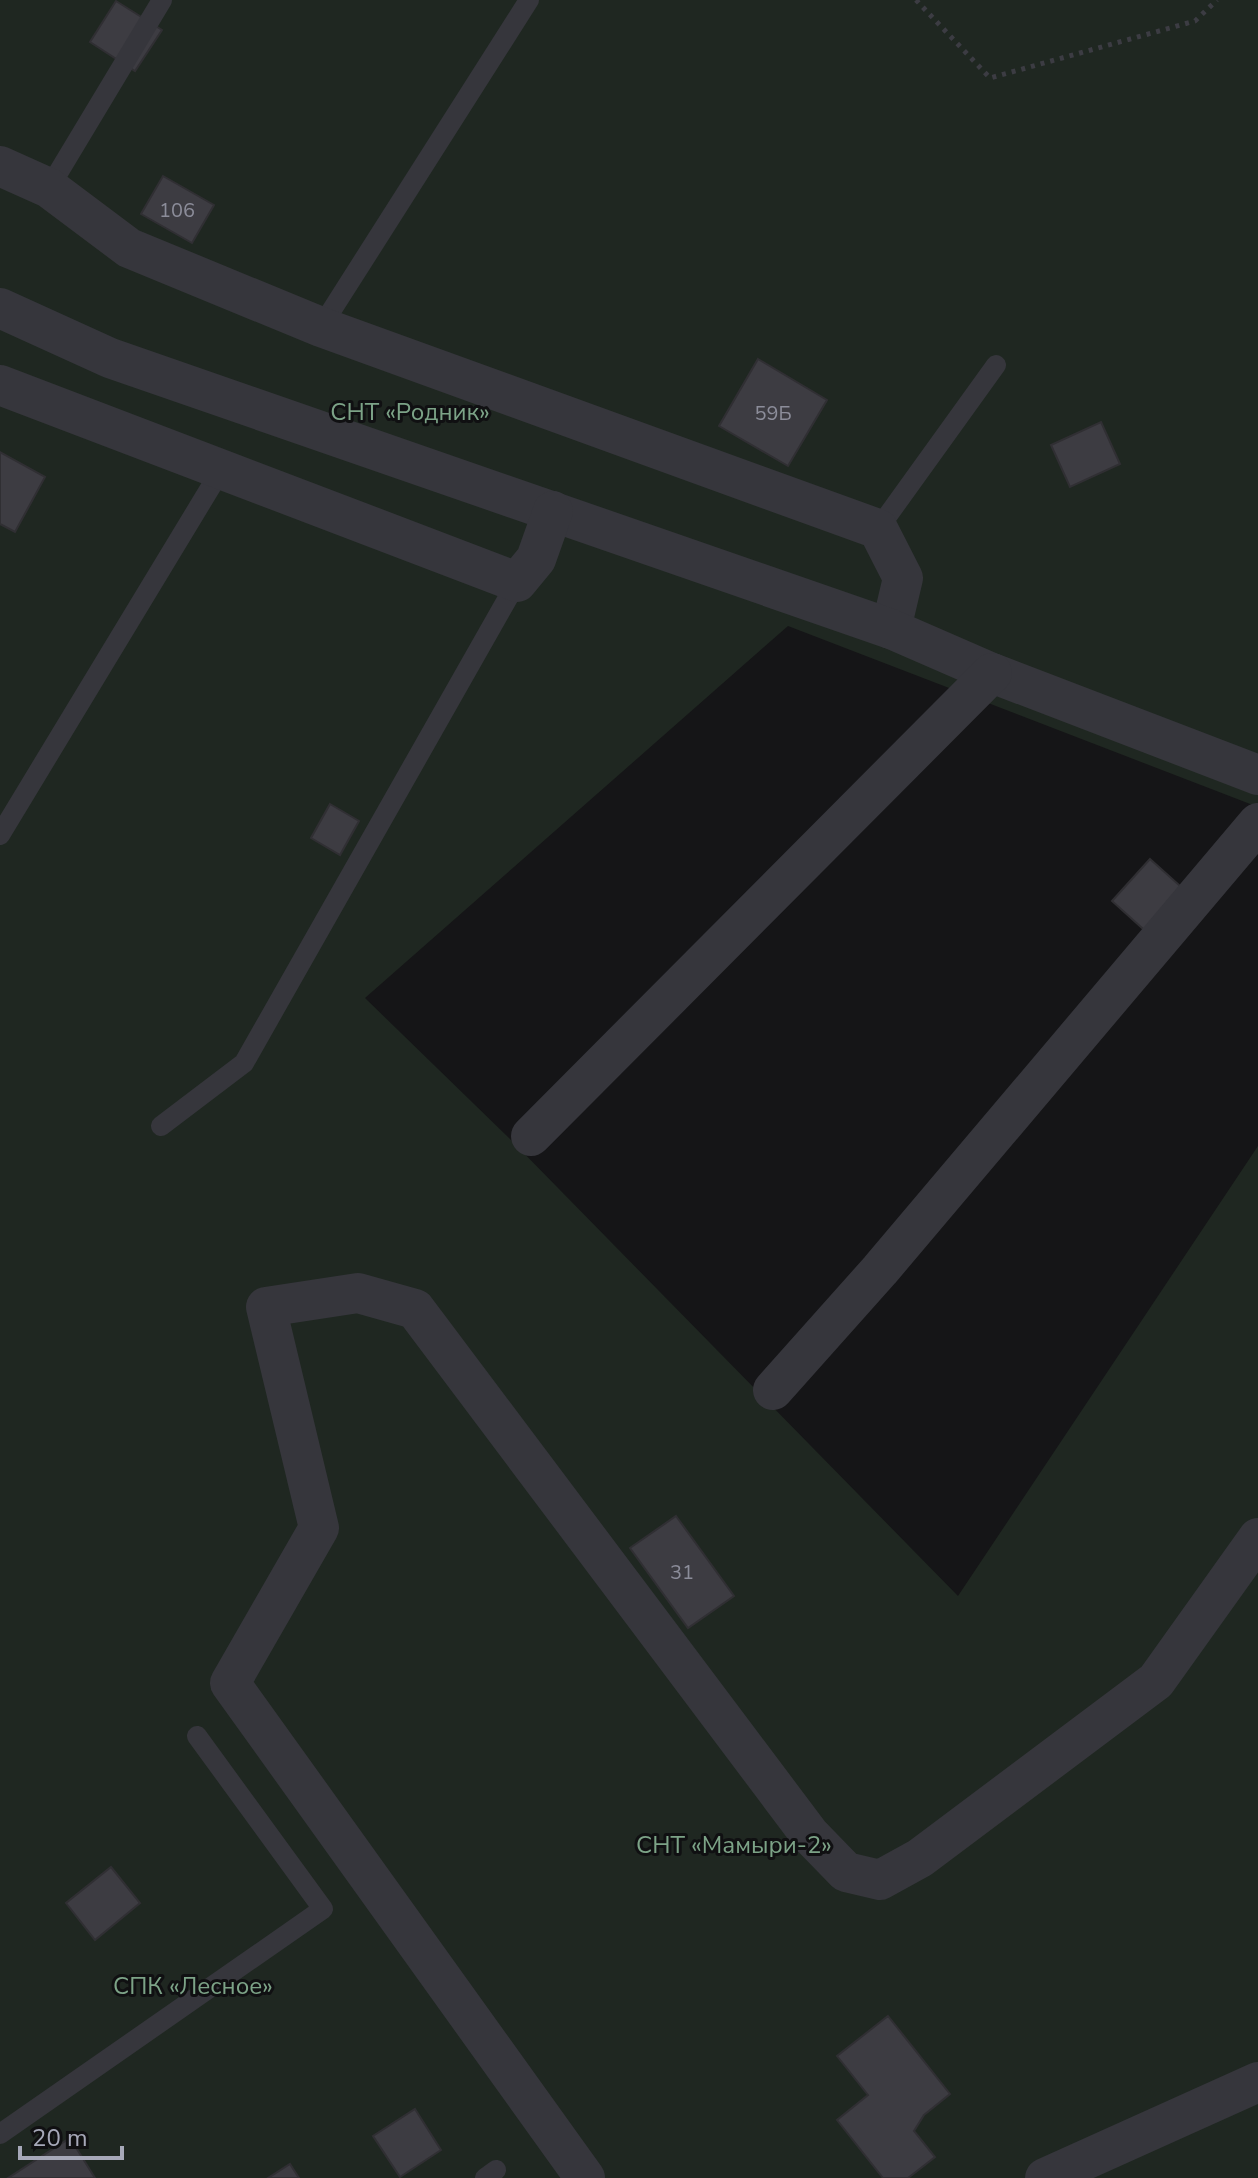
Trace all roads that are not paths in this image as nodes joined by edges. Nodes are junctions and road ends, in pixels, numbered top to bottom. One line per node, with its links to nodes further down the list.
1 (162, 0): 4 (lane)
2 (529, 0): 6 (lane)
3 (0, 166): 4 (street)
4 (49, 188): 6 (street)
5 (0, 308): 10 (street)
6 (321, 327): 11 (street)
7 (996, 365): 11 (lane)
8 (0, 385): 9 (street)
9 (221, 470): 12 (street); 17 (lane)
10 (553, 511): 12 (street); 13 (street)
11 (878, 529): 13 (street)
12 (517, 582): 18 (lane)
13 (891, 629): 14 (street)
14 (992, 673): 15 (street); 19 (street)
15 (1258, 775)
16 (1258, 823): 20 (street)
17 (0, 835)
18 (161, 1126)
19 (531, 1136)
20 (773, 1390)
21 (1258, 1538): 25 (street)
22 (197, 1736): 24 (lane)
23 (1258, 2082): 26 (street)
24 (0, 2134)
25 (585, 2178)
26 (1045, 2178)

